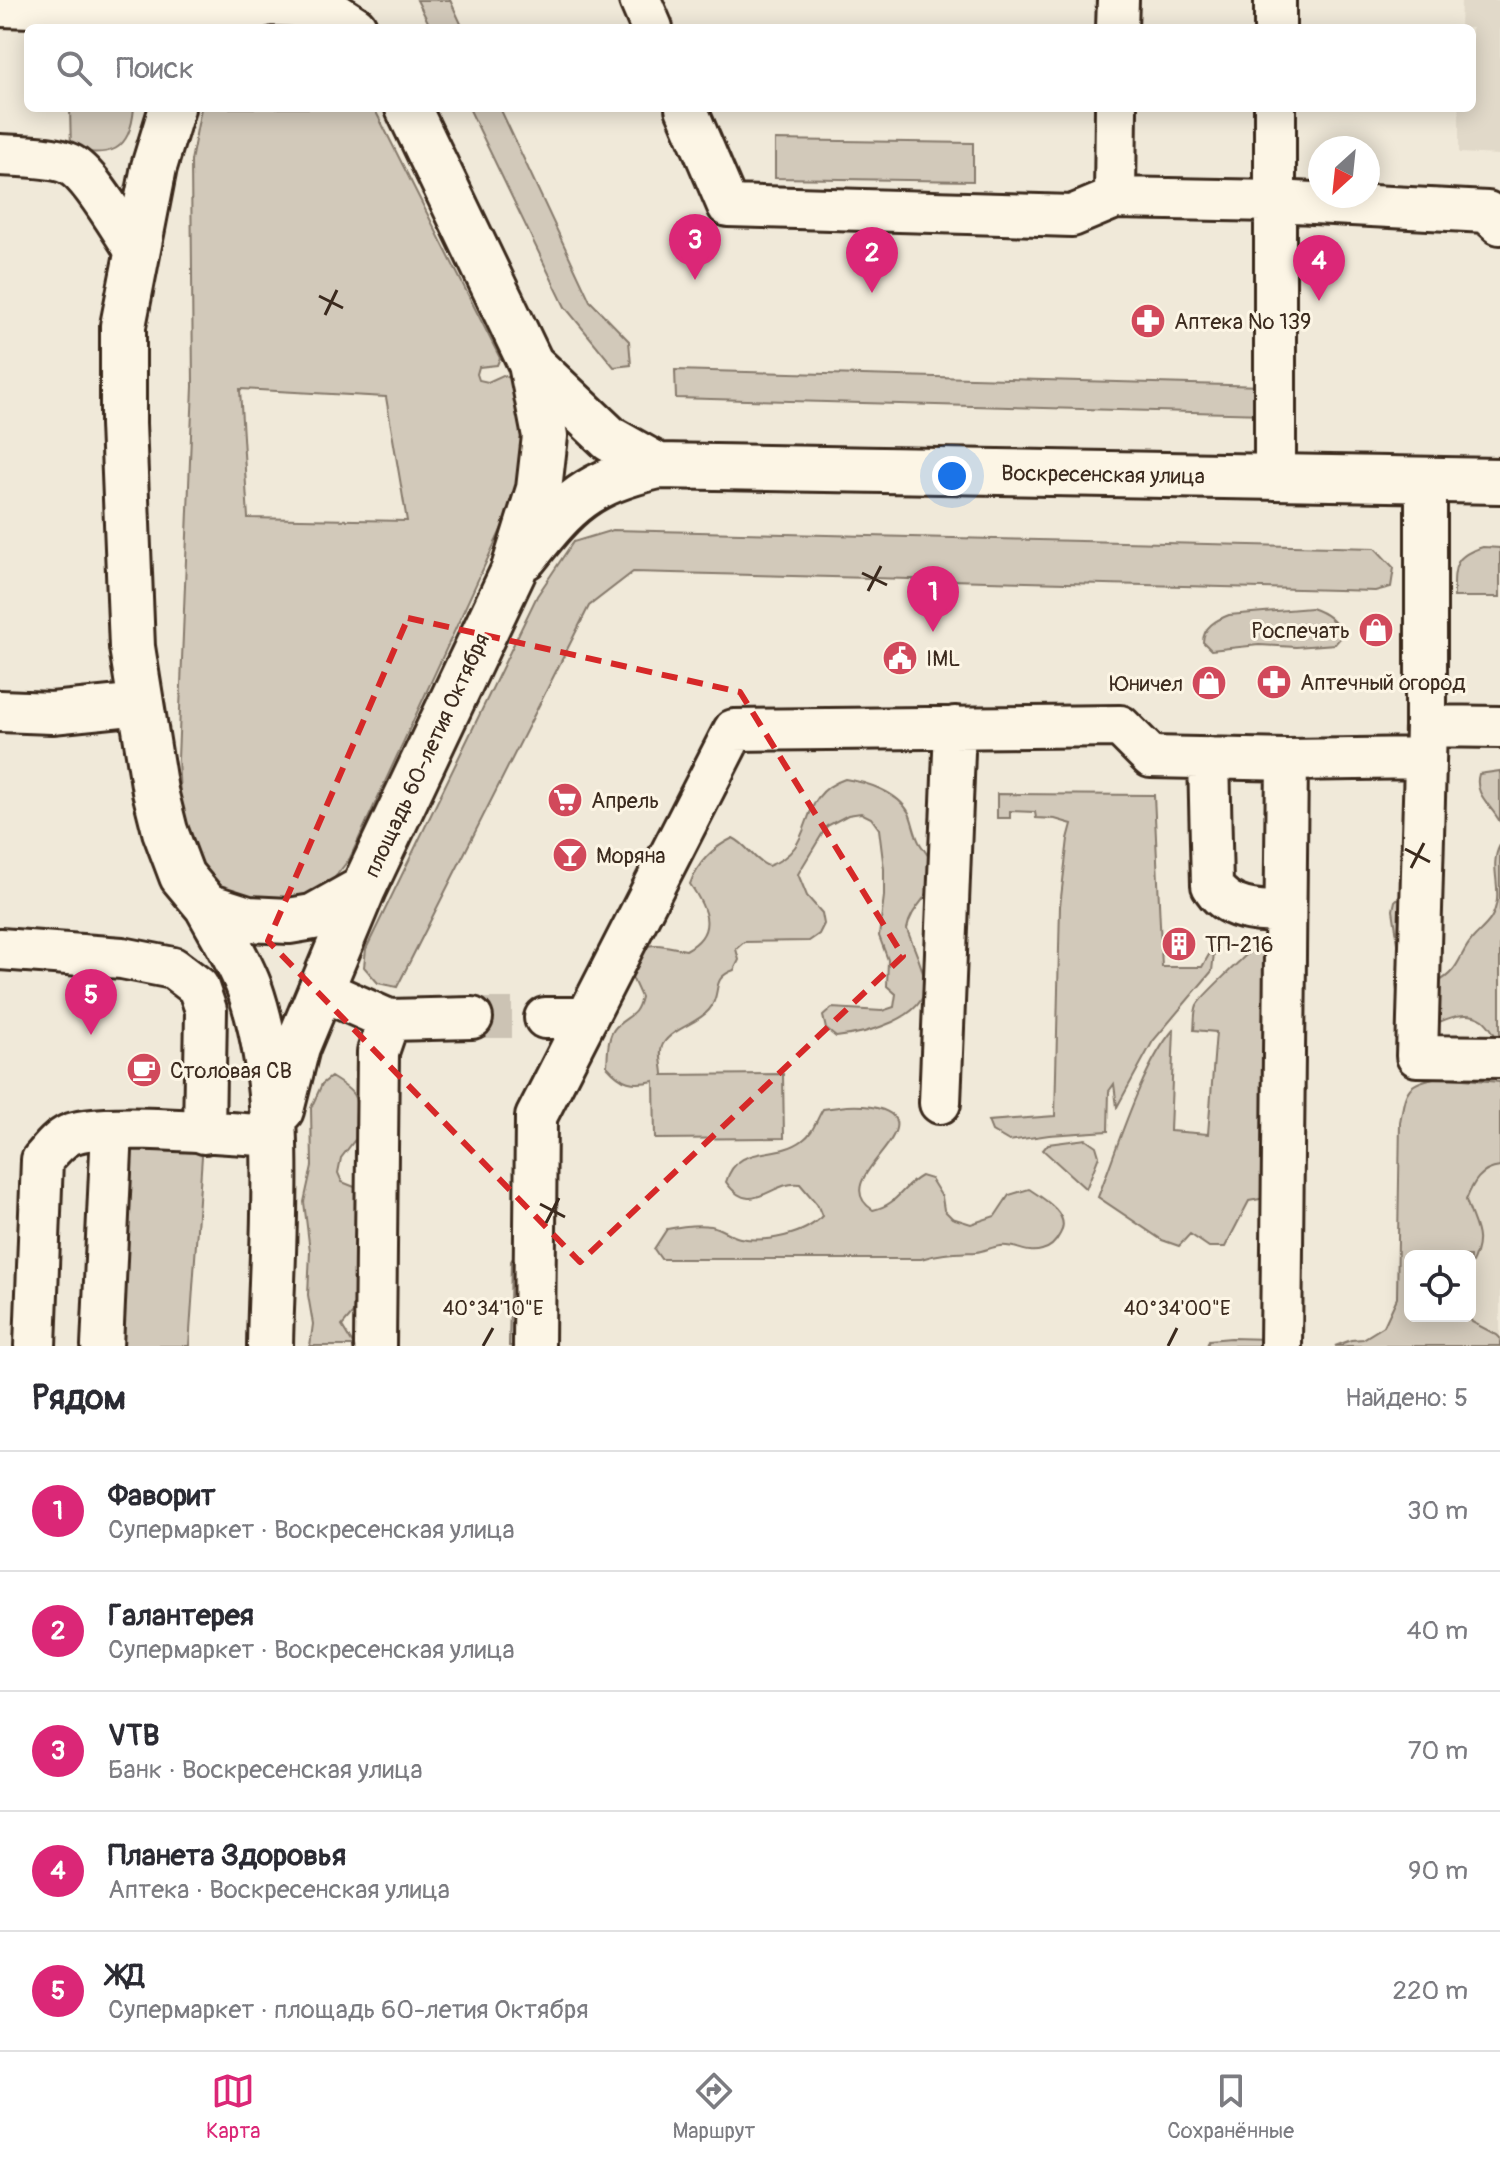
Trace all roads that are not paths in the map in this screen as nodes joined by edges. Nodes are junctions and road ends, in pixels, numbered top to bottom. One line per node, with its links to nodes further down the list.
1 (355, 0): 8 (main road)
2 (640, 0): 9 (lane)
3 (1118, 0): 10 (lane)
4 (1275, 0): 11 (lane)
5 (0, 6): 6 (lane)
6 (232, 14): 7 (main road)
7 (348, 24)
8 (368, 24)
9 (650, 24)
10 (1117, 24)
11 (1275, 24)
12 (171, 112): 21 (main road)
13 (410, 112): 22 (main road, площадь 60-летия Октября)
14 (688, 112): 18 (lane)
15 (1116, 112): 18 (lane)
16 (1275, 112): 19 (lane)
17 (0, 155): 21 (lane)
18 (1115, 198): 19 (lane)
19 (1275, 201): 20 (lane); 24 (lane)
20 (1500, 224)
21 (138, 254): 28 (main road)
22 (531, 364): 23 (main road, Воскресенская улица); 27 (main road, площадь 60-летия Октября)
23 (658, 466): 24 (main road, Воскресенская улица); 27 (main road, Воскресенская улица)
24 (1275, 477): 25 (main road, Воскресенская улица)
25 (1426, 480): 26 (main road, Воскресенская улица); 32 (lane)
26 (1500, 481)
27 (513, 572): 35 (main road, площадь 60-летия Октября)
28 (141, 704): 29 (lane); 36 (main road)
29 (0, 711)
30 (955, 727): 33 (lane); 42 (lane); 45 (lane)
31 (1500, 727): 32 (lane)
32 (1425, 742): 34 (lane); 44 (lane)
33 (1209, 758): 34 (lane); 37 (lane)
34 (1287, 760): 37 (lane)
35 (363, 889): 36 (main road, площадь 60-летия Октября); 39 (main road)
36 (207, 906): 48 (main road)
37 (1285, 912): 54 (lane)
38 (0, 949): 47 (lane)
39 (319, 989): 43 (lane); 48 (main road)
40 (472, 1018): 43 (lane)
41 (545, 1018): 42 (lane)
42 (585, 1018): 53 (lane)
43 (389, 1020): 52 (lane)
44 (1500, 1057)
45 (940, 1103)
46 (112, 1129): 47 (lane); 49 (lane); 50 (lane)
47 (204, 1133): 48 (lane)
48 (275, 1136): 51 (main road)
49 (35, 1346)
50 (102, 1346)
51 (270, 1346)
52 (375, 1346)
53 (534, 1346)
54 (1281, 1346)

